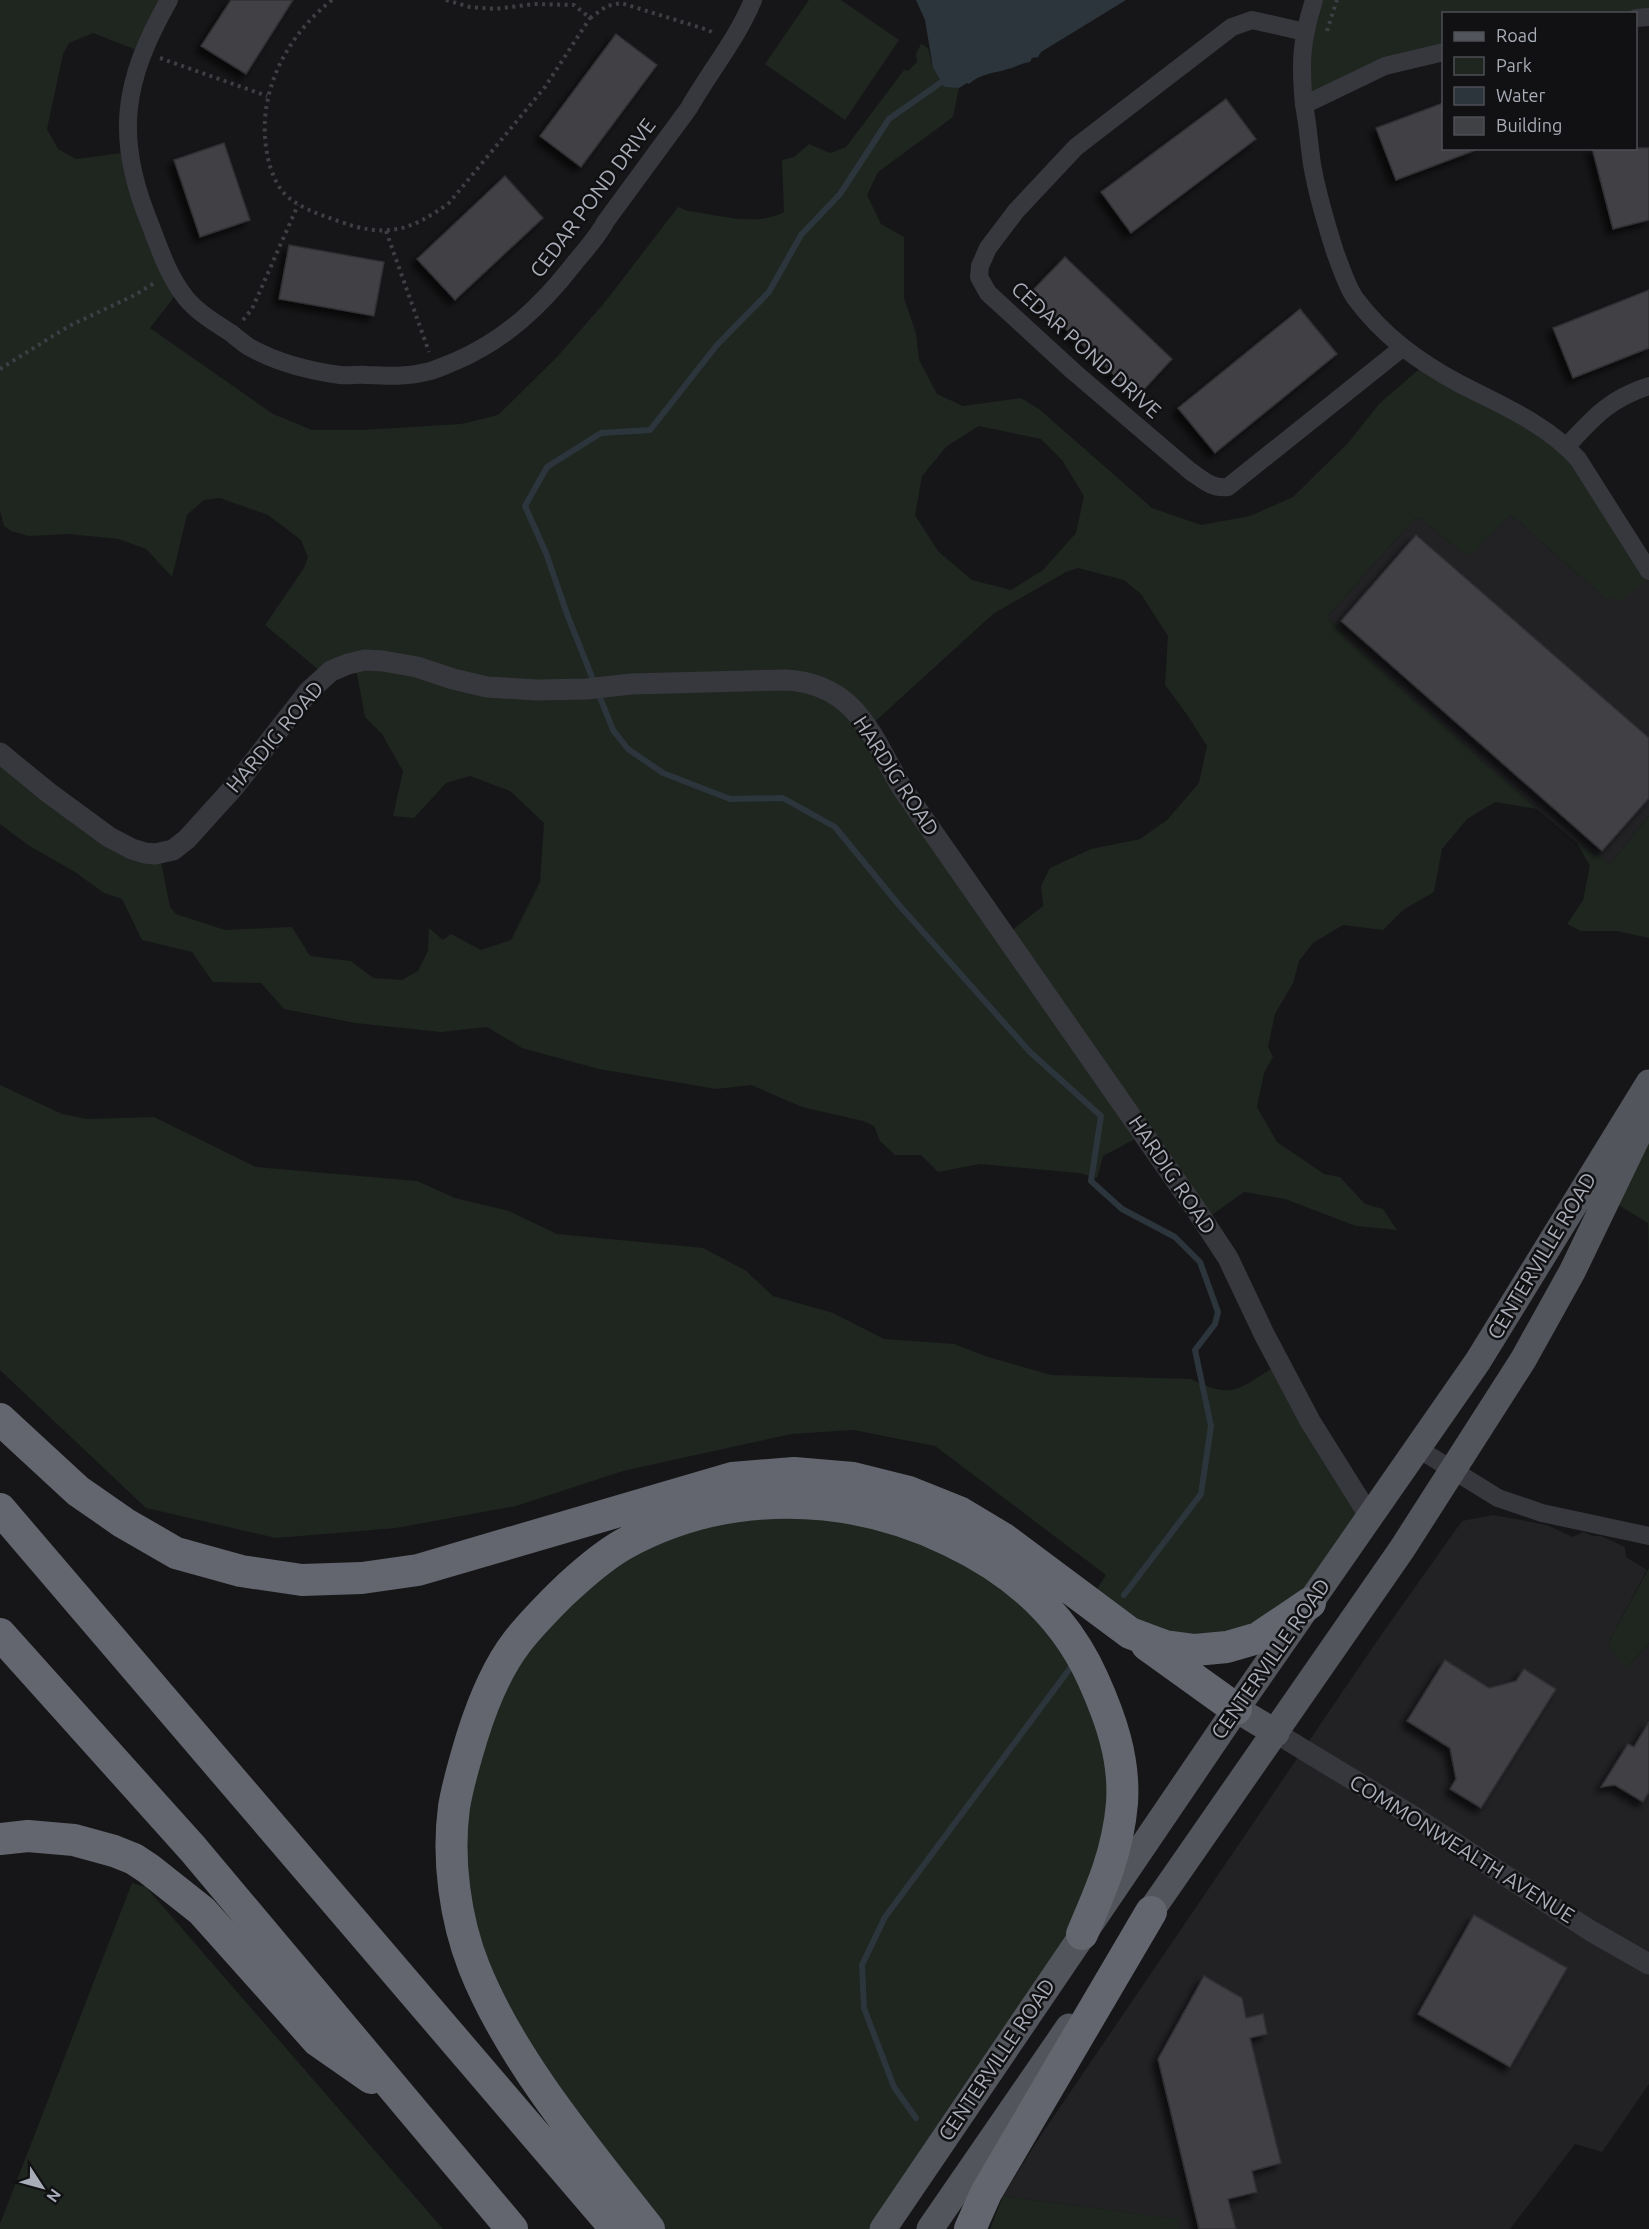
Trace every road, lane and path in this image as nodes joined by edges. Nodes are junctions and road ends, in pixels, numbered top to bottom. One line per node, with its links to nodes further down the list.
1 (169, 0): 12 (street, CEDAR POND DRIVE)
2 (332, 0): 13 (path)
3 (446, 0): 7 (path)
4 (753, 0): 10 (street, CEDAR POND DRIVE)
5 (1314, 0): 8 (street)
6 (1337, 0): 9 (path)
7 (590, 18): 10 (path); 16 (path)
8 (1305, 32): 14 (street); 19 (street, CEDAR POND DRIVE)
9 (1325, 41)
10 (730, 45): 21 (street, CEDAR POND DRIVE)
11 (1442, 52): 14 (street)
12 (143, 54): 13 (path); 17 (street, CEDAR POND DRIVE)
13 (267, 96): 15 (path)
14 (1304, 105): 19 (street)
15 (298, 205): 16 (path); 18 (path)
16 (386, 231): 21 (path)
17 (169, 274): 18 (street, CEDAR POND DRIVE); 20 (path)
18 (231, 333): 21 (street, CEDAR POND DRIVE)
19 (1402, 348): 23 (street)
20 (0, 369)
21 (433, 370)
22 (1649, 386): 23 (street)
23 (1567, 446): 24 (street)
24 (1649, 571)
25 (0, 753): 32 (street, HARDIG ROAD)
26 (1649, 1083): 29 (main road, CENTERVILLE ROAD)
27 (1649, 1112): 30 (main road, CENTERVILLE ROAD)
28 (0, 1419): 35 (highway)
29 (1417, 1448): 30 (street); 32 (main road, CENTERVILLE ROAD)
30 (1454, 1469): 33 (street); 38 (main road, CENTERVILLE ROAD)
31 (0, 1509): 45 (highway)
32 (1370, 1517): 34 (main road, CENTERVILLE ROAD)
33 (1649, 1536)
34 (1310, 1603): 35 (highway); 37 (main road, CENTERVILLE ROAD)
35 (1130, 1633): 37 (highway)
36 (0, 1634): 43 (highway)
37 (1236, 1709): 38 (main road); 41 (main road, CENTERVILLE ROAD)
38 (1276, 1734): 40 (main road, CENTERVILLE ROAD); 42 (street, COMMONWEALTH AVENUE)
39 (0, 1839): 43 (highway)
40 (1150, 1912): 48 (main road, CENTERVILLE ROAD); 49 (highway)
41 (1082, 1934): 46 (highway); 47 (main road, CENTERVILLE ROAD)
42 (1649, 1964)
43 (406, 2103): 44 (highway)
44 (512, 2229)
45 (616, 2229)
46 (649, 2229)
47 (883, 2229)
48 (930, 2229)
49 (970, 2229)

